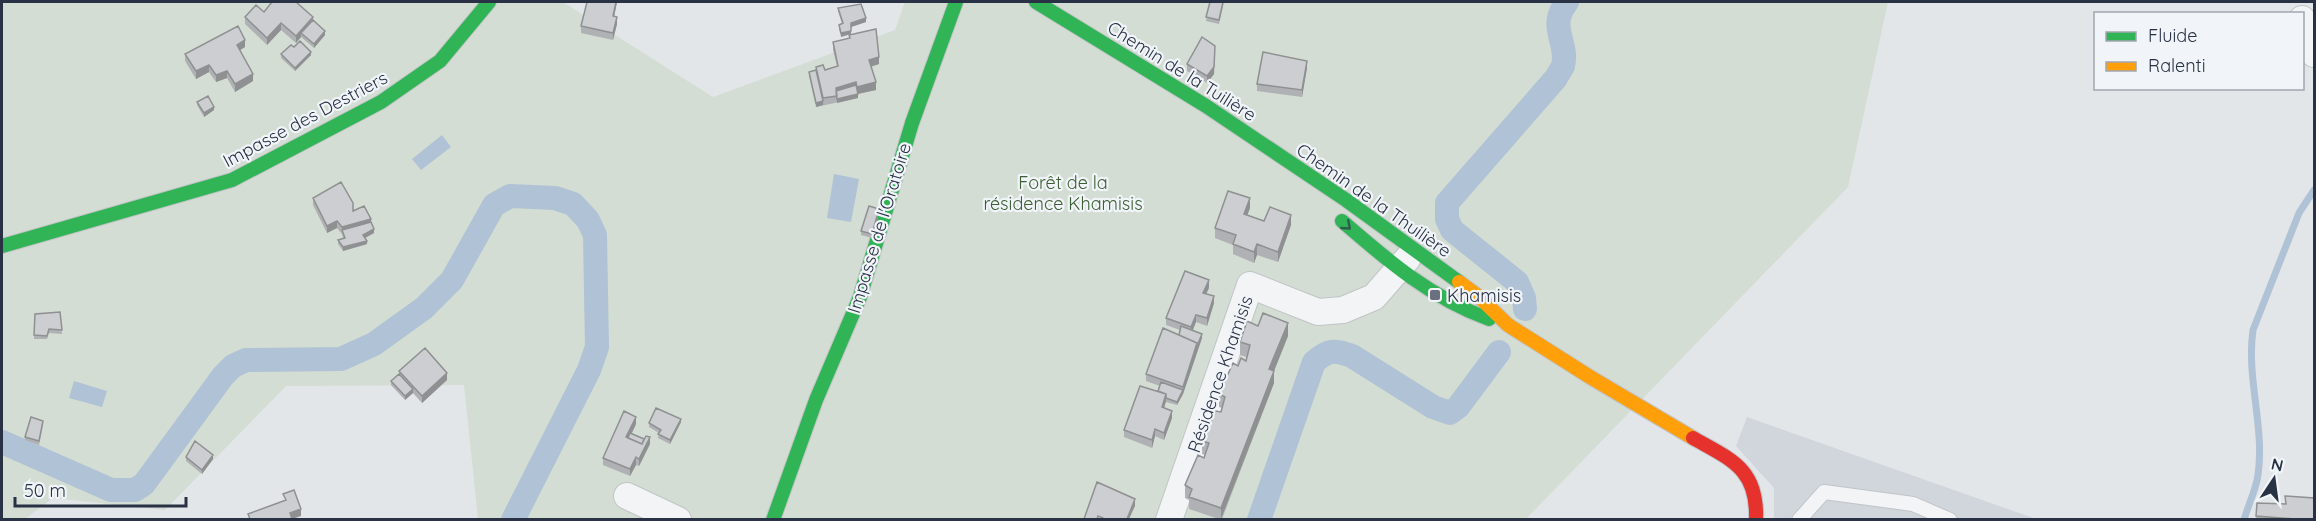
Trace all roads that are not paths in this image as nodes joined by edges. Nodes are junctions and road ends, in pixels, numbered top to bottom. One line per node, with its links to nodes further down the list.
1 (489, 2): 7 (street, Impasse des Destriers)
2 (956, 2): 13 (street, Impasse de l'Oratoire)
3 (1036, 2): 6 (street, Chemin de la Tuilière)
4 (2304, 25): 5 (street)
5 (2314, 54)
6 (1277, 154): 8 (street, Chemin de la Thuilière); 8 (street, Chemin de la Thuilière, one-way to 8)
7 (2, 246)
8 (1404, 257): 9 (street); 10 (street, Chemin de la Thuilière); 14 (street, Résidence Khamisis)
9 (1467, 288): 10 (street, Chemin de la Thuilière)
10 (1508, 325): 15 (street, Chemin de la Thuilière)
11 (627, 496): 12 (street)
12 (678, 519)
13 (773, 519)
14 (1169, 519)
15 (1756, 519)
16 (1799, 519): 17 (lane)
17 (1950, 519)

